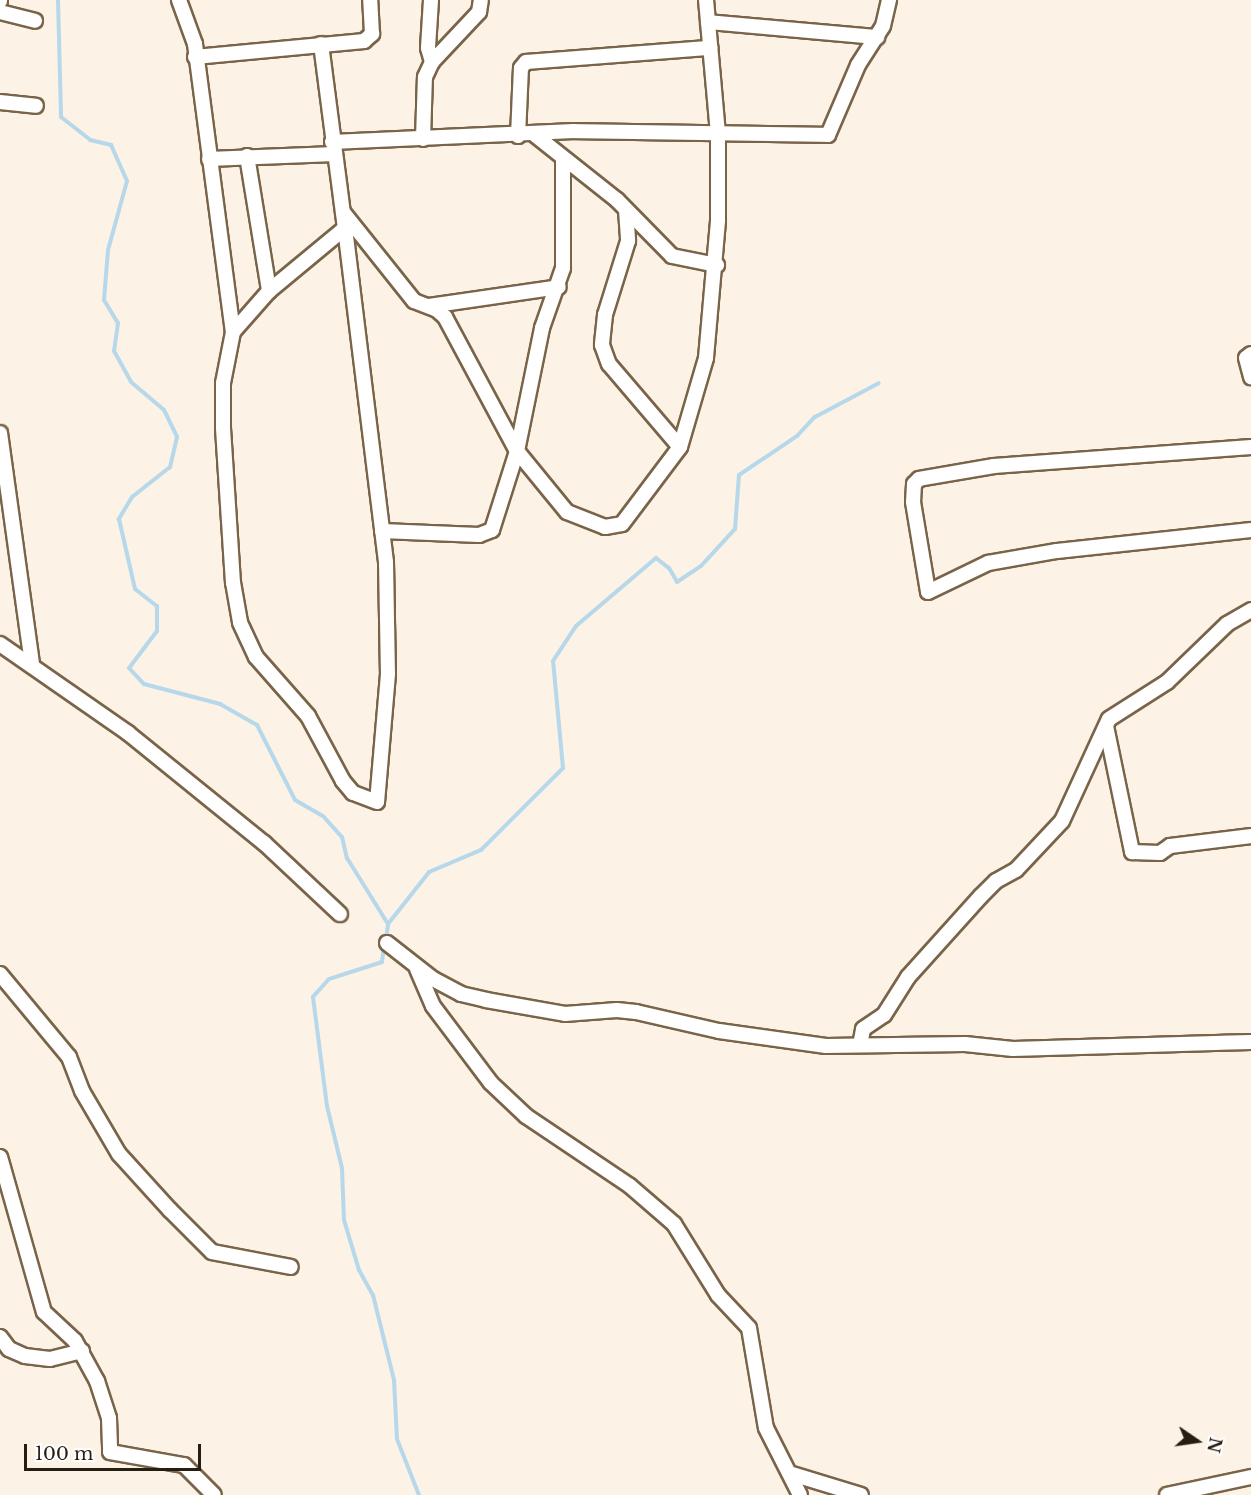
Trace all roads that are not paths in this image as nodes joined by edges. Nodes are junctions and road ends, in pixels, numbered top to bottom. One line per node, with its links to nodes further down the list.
1 (179, 0): 13 (street)
2 (370, 0): 11 (street)
3 (431, 0): 14 (street)
4 (481, 0): 14 (street)
5 (706, 0): 9 (street)
6 (889, 0): 10 (street)
7 (0, 12): 8 (street)
8 (35, 21)
9 (708, 22): 10 (street); 12 (street)
10 (877, 37): 17 (street)
11 (321, 44): 13 (street); 21 (street)
12 (710, 48): 17 (street); 19 (street)
13 (195, 57): 24 (street)
14 (432, 62): 20 (street)
15 (0, 102): 16 (street)
16 (36, 106)
17 (718, 134): 18 (street); 28 (street)
18 (535, 135): 19 (street); 23 (street)
19 (518, 136): 20 (street)
20 (423, 139): 21 (street)
21 (333, 148): 22 (street); 25 (street)
22 (247, 156): 24 (street); 30 (street)
23 (563, 158): 26 (street); 29 (street)
24 (209, 159): 32 (street)
25 (342, 210): 27 (street); 31 (street)
26 (626, 210): 28 (street); 36 (street)
27 (345, 228): 30 (street); 41 (street)
28 (717, 265): 36 (street)
29 (559, 287): 31 (street); 38 (street)
30 (269, 291): 32 (street)
31 (429, 306): 38 (street)
32 (233, 332): 41 (street)
33 (1251, 354): 34 (street)
34 (1251, 377)
35 (0, 433): 39 (street)
36 (680, 447): 38 (street)
37 (1251, 447): 40 (street)
38 (517, 451): 41 (street)
39 (3, 484): 44 (street)
40 (1251, 530)
41 (382, 531)
42 (1251, 610): 45 (street)
43 (0, 644): 44 (street)
44 (33, 665): 47 (street)
45 (1106, 726): 46 (street); 52 (street)
46 (1251, 836)
47 (340, 914)
48 (387, 943): 49 (street)
49 (417, 969): 52 (street); 57 (street)
50 (0, 974): 54 (street)
51 (1251, 1042): 52 (street)
52 (860, 1045)
53 (0, 1157): 56 (street)
54 (291, 1267)
55 (0, 1337): 56 (street)
56 (82, 1351): 59 (street)
57 (792, 1474): 60 (street); 61 (street)
58 (1251, 1477): 62 (street)
59 (214, 1495)
60 (800, 1495)
61 (861, 1495)
62 (1167, 1495)

